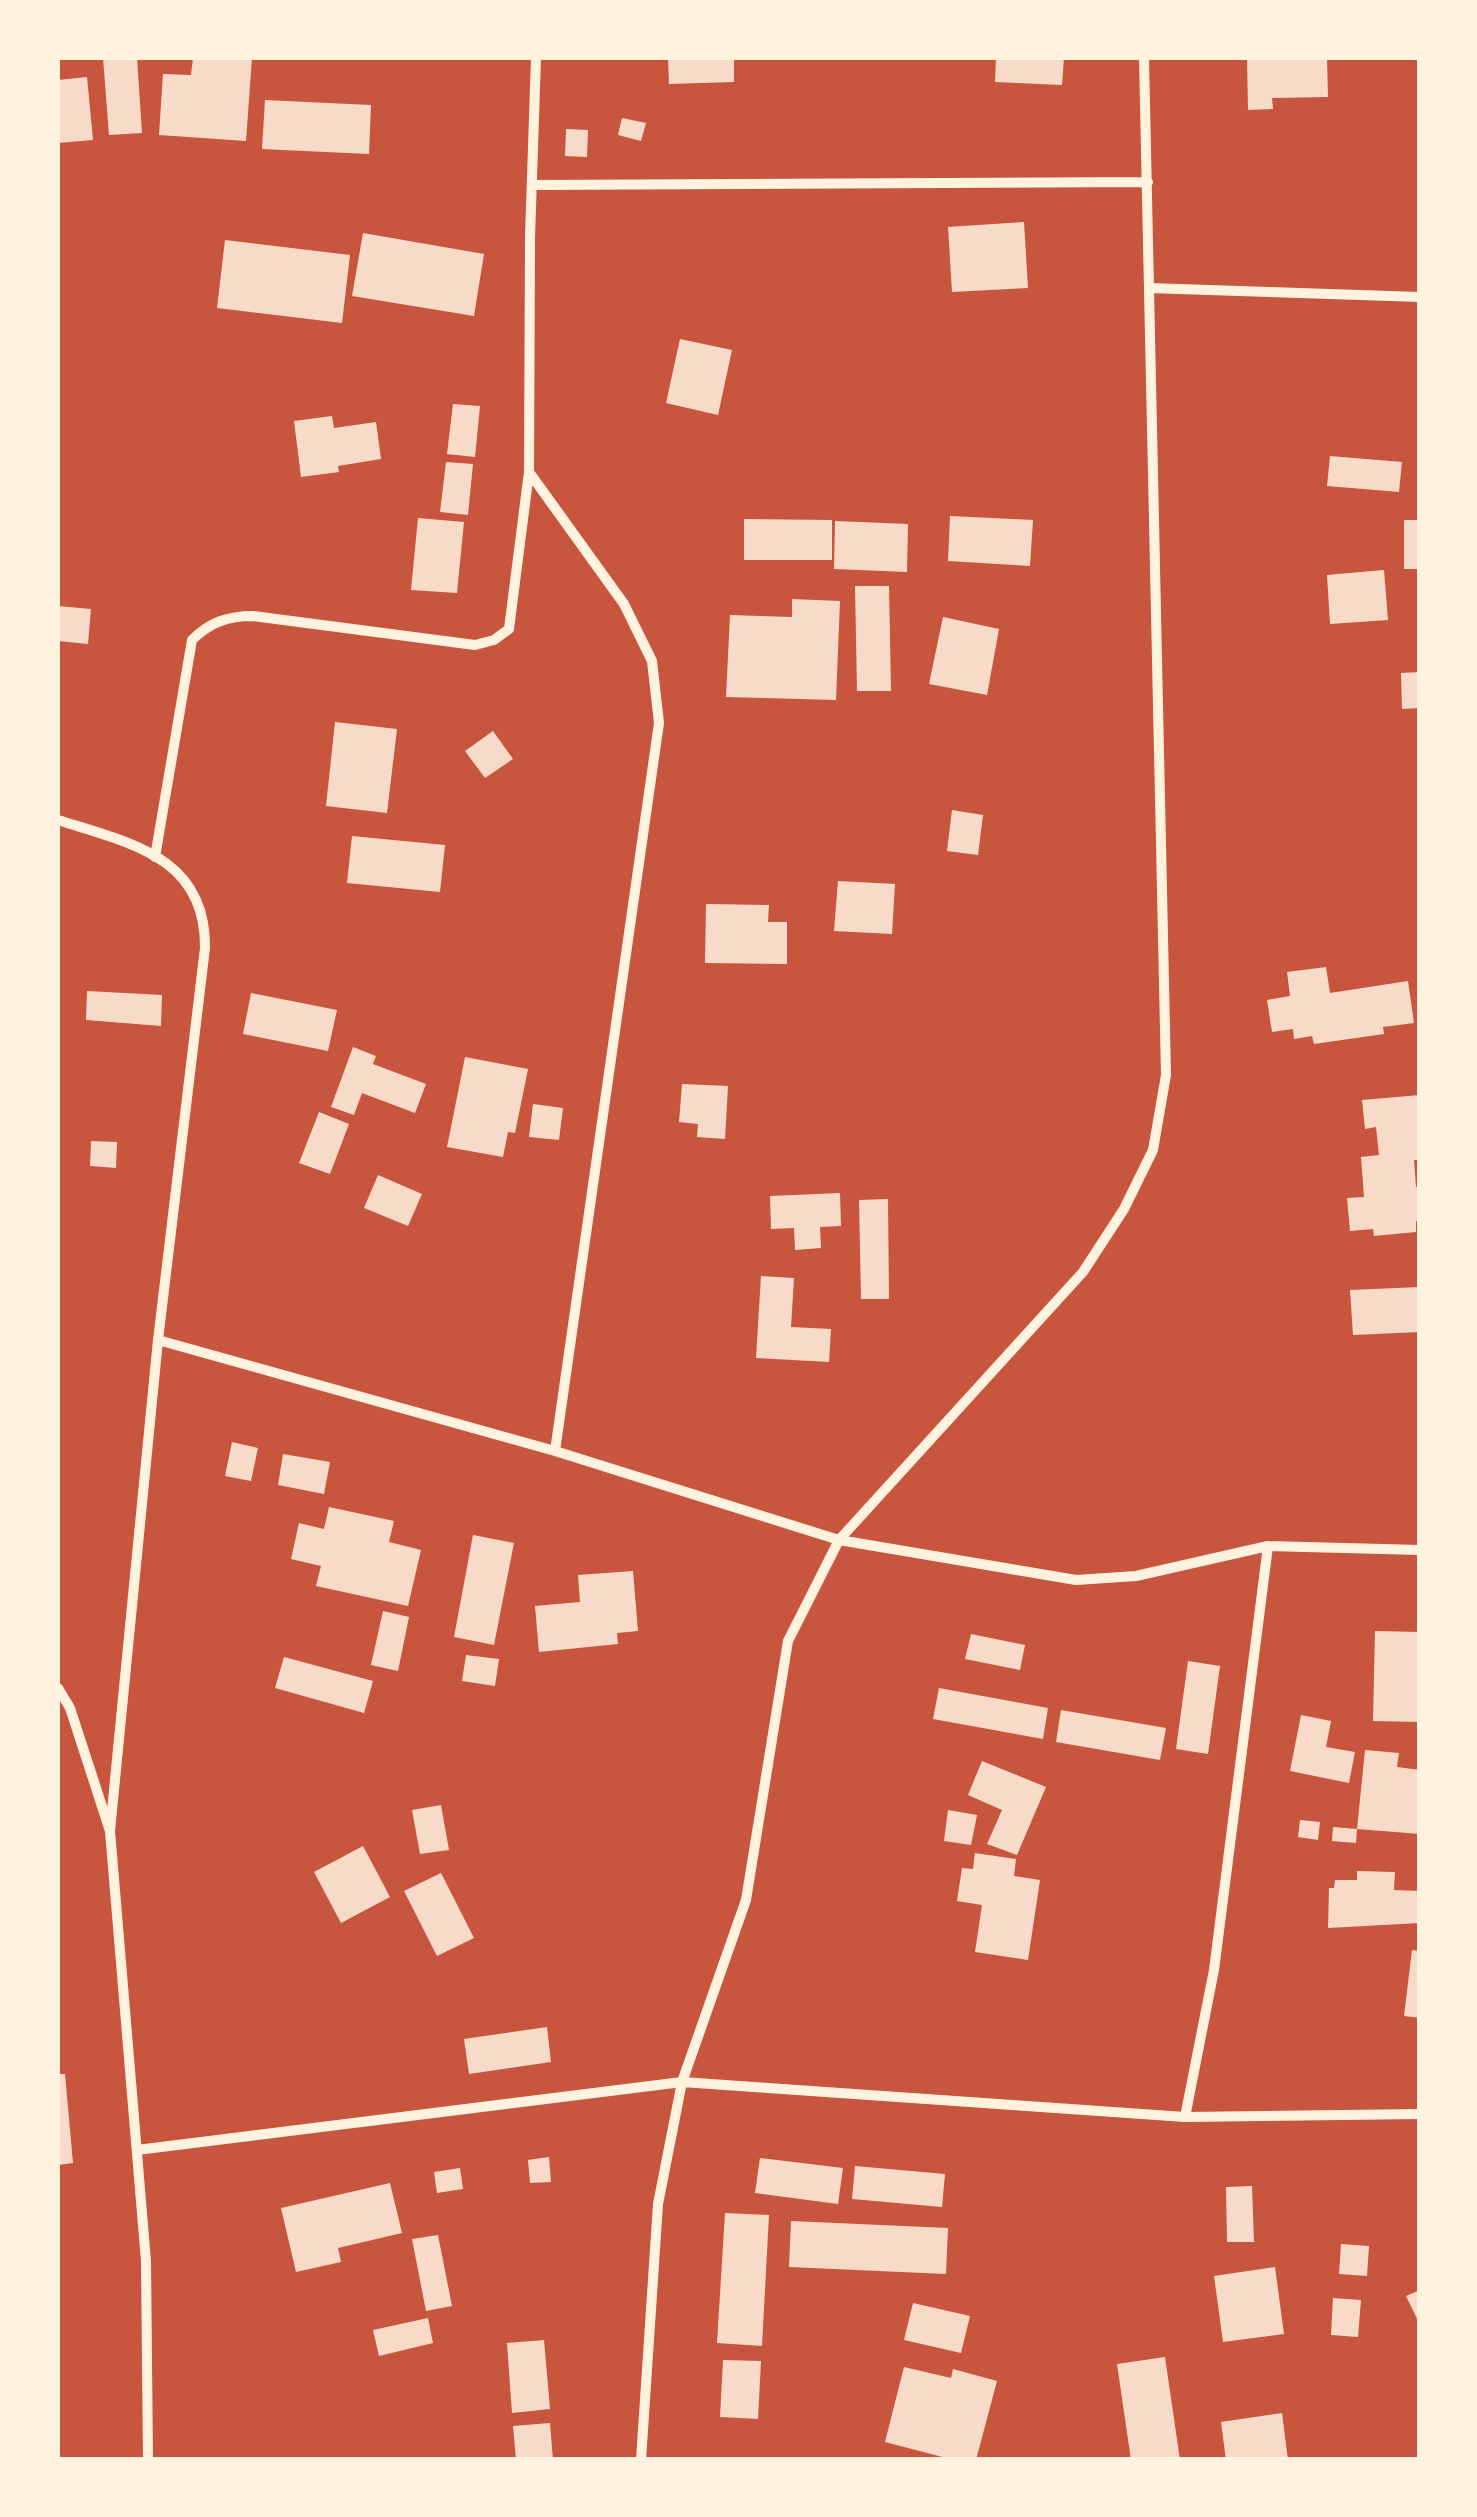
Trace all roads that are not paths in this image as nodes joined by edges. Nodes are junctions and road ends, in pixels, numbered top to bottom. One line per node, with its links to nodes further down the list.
1 (536, 58): 4 (street)
2 (1144, 58): 3 (street)
3 (1148, 182): 4 (street); 5 (street)
4 (534, 185): 7 (street)
5 (1149, 288): 6 (street); 12 (street)
6 (1420, 297)
7 (529, 472): 9 (street); 11 (street)
8 (58, 820): 9 (street)
9 (156, 857): 10 (street)
10 (158, 1340): 11 (street); 16 (street)
11 (556, 1451): 12 (street)
12 (838, 1540): 13 (street); 17 (street)
13 (1268, 1546): 14 (street); 19 (street)
14 (1420, 1550)
15 (58, 1688): 16 (street)
16 (110, 1832): 20 (street)
17 (682, 2082): 19 (street); 20 (street); 22 (street)
18 (1420, 2114): 19 (street)
19 (1186, 2117)
20 (137, 2150): 21 (street)
21 (148, 2460)
22 (641, 2460)

